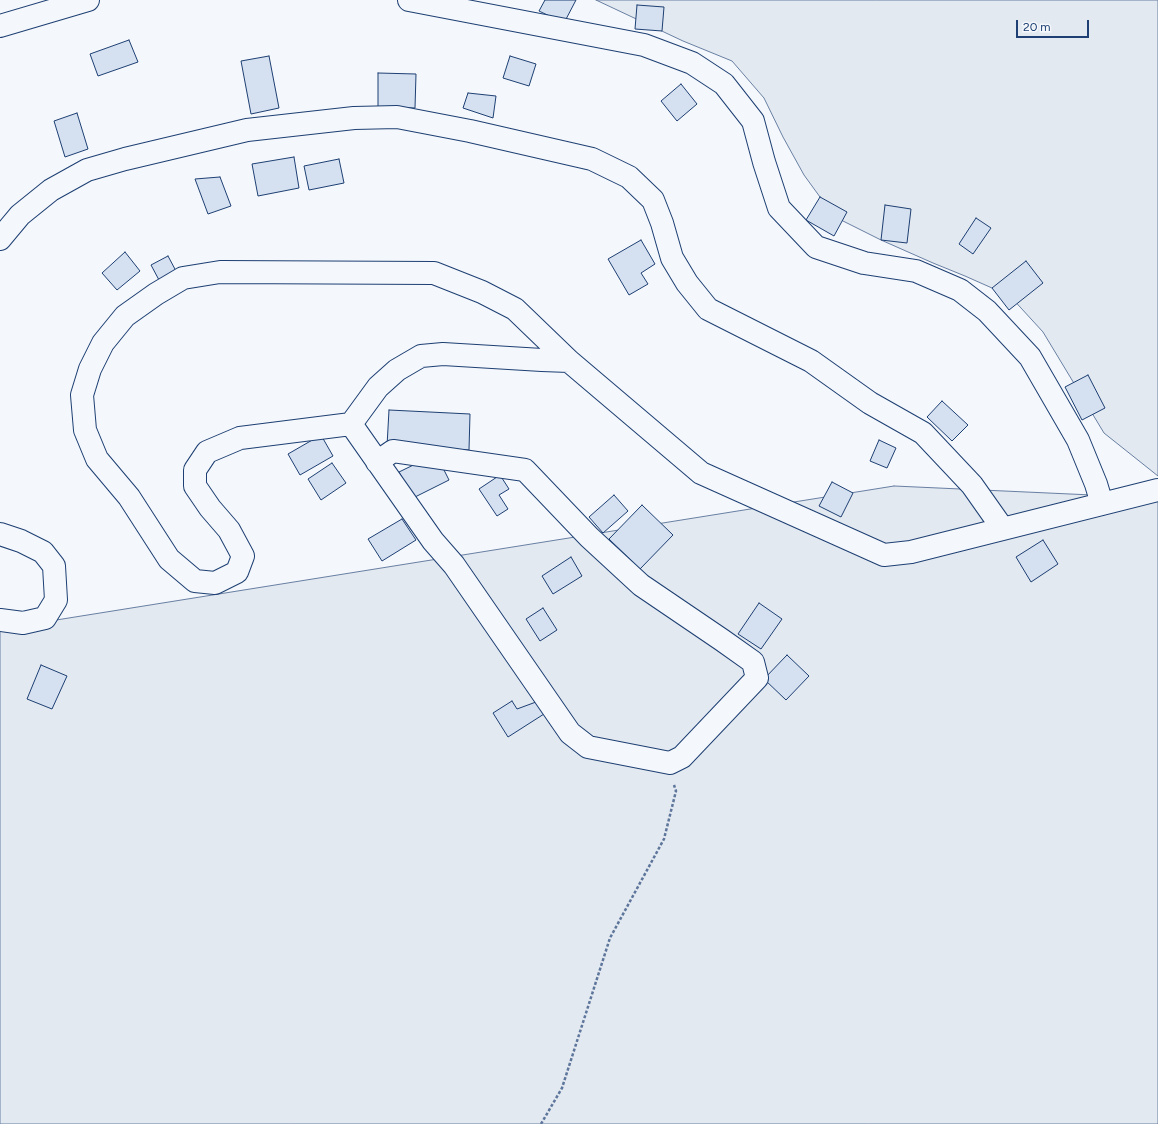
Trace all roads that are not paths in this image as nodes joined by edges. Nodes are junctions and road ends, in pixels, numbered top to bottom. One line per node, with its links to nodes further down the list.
1 (88, 0): 3 (street)
2 (409, 0): 9 (street)
3 (0, 26)
4 (0, 238): 10 (street)
5 (569, 361): 6 (street); 6 (street); 10 (street)
6 (351, 424): 7 (street)
7 (377, 462): 7 (street)
8 (1158, 490): 9 (street)
9 (1102, 504): 10 (street)
10 (1003, 529)
11 (0, 534): 12 (street)
12 (0, 620)

